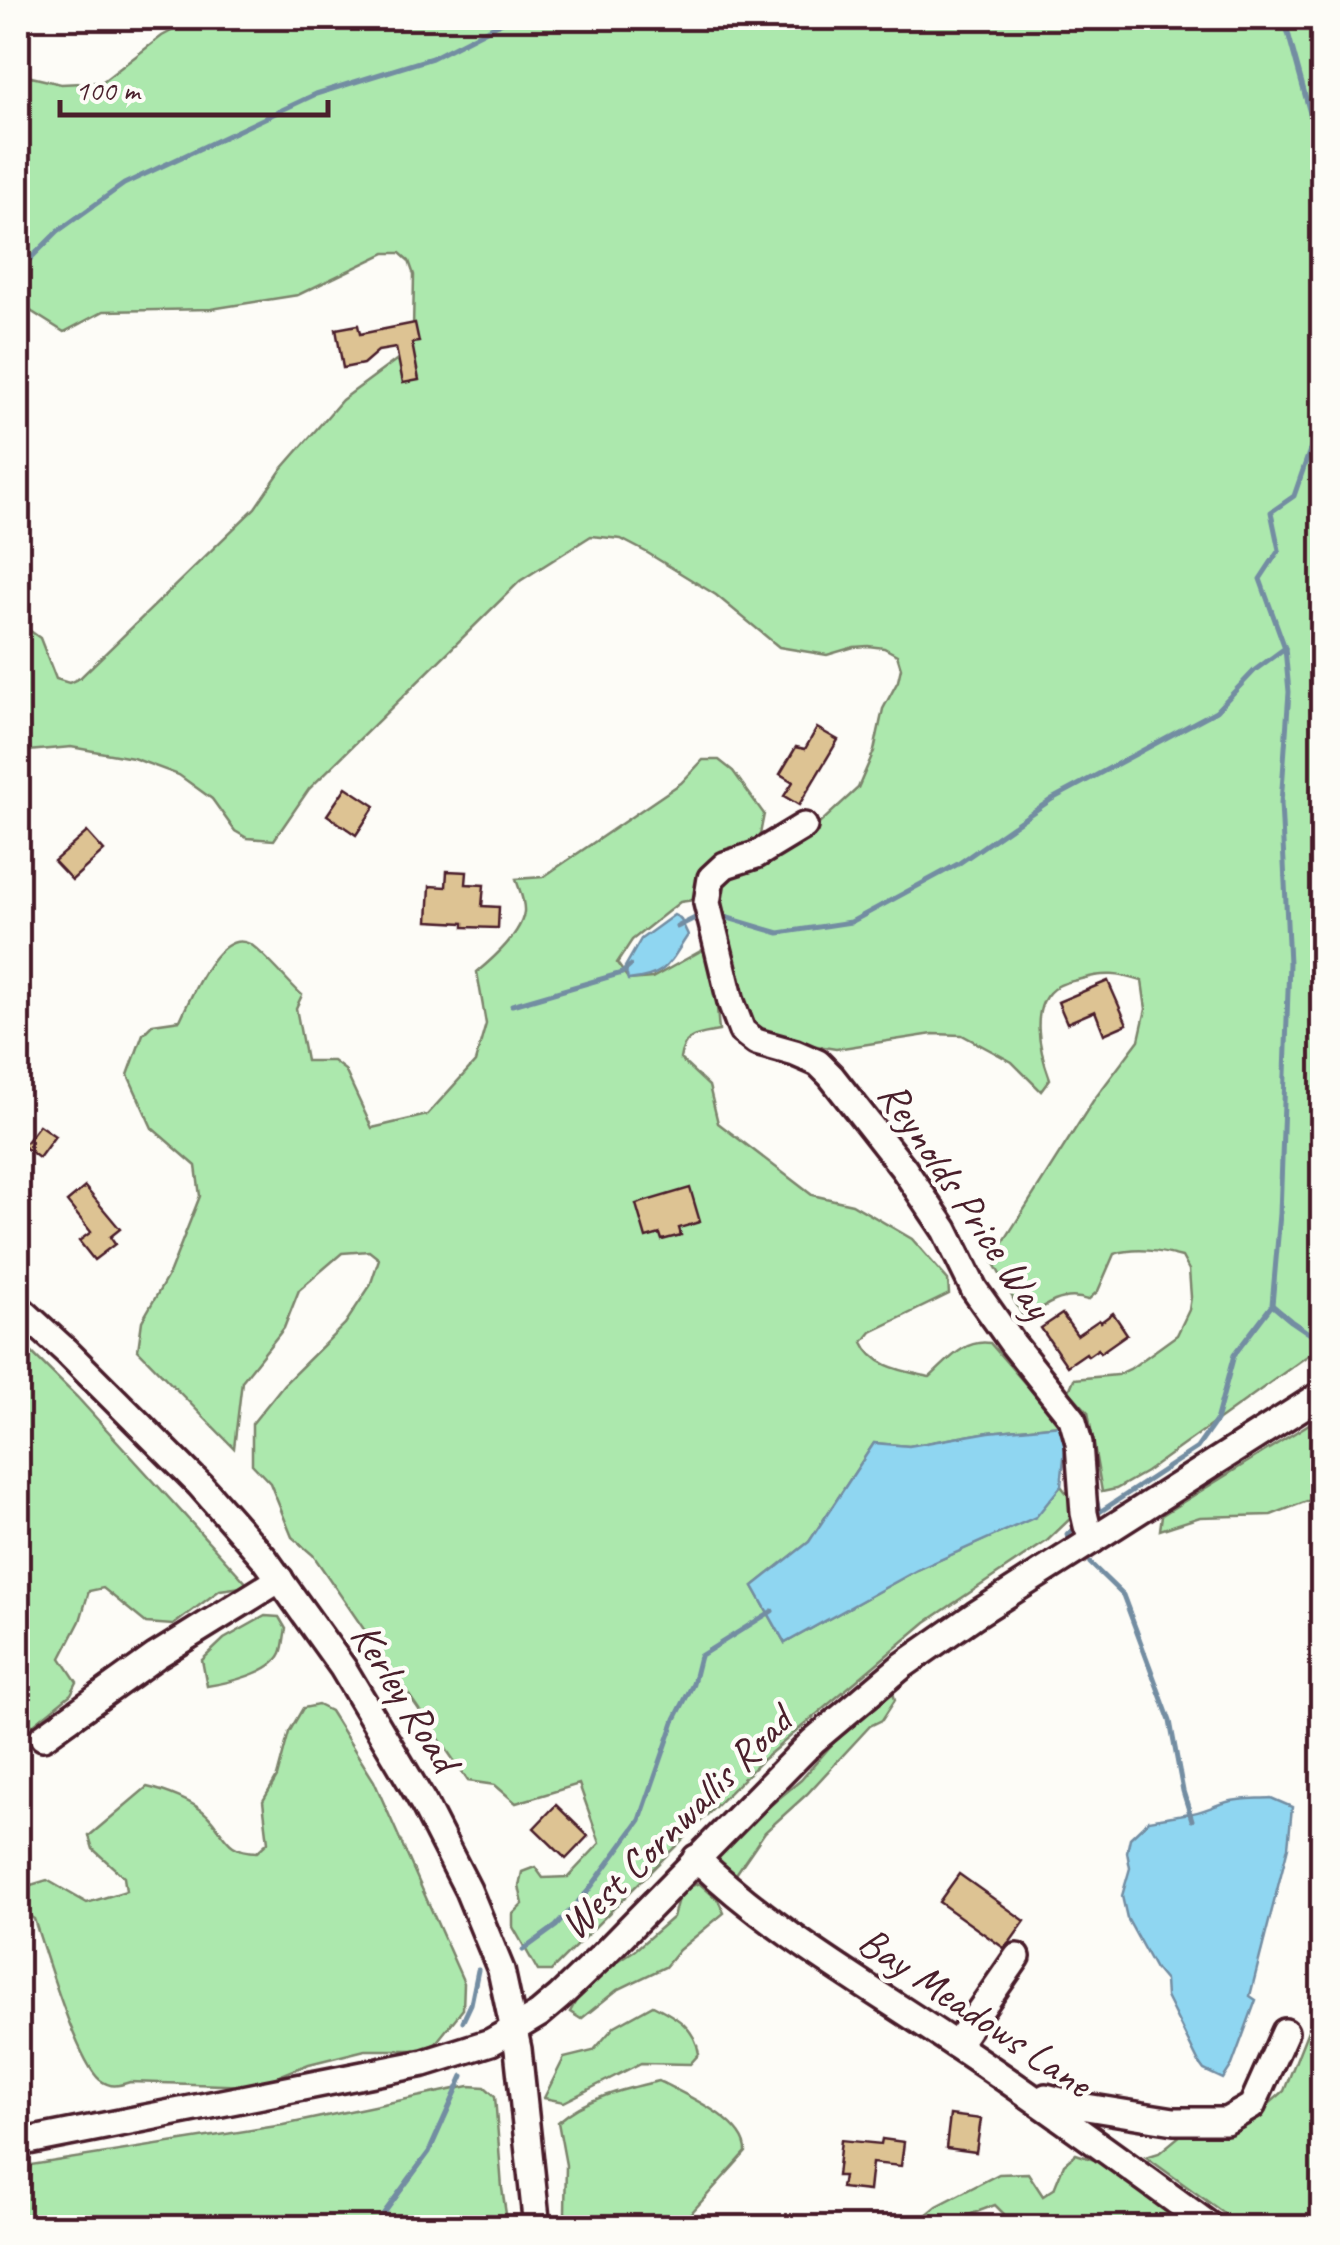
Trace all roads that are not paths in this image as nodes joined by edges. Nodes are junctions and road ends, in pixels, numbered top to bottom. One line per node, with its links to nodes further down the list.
1 (804, 826): 4 (street, Reynolds Price Way)
2 (18, 1307): 5 (street, Kerley Road)
3 (1322, 1394): 4 (street, West Cornwallis Road)
4 (1093, 1540): 7 (street, West Cornwallis Road)
5 (280, 1579): 6 (street); 9 (street, Kerley Road)
6 (44, 1737)
7 (696, 1858): 9 (street, West Cornwallis Road); 11 (street, Bay Meadows Lane)
8 (1017, 1957): 11 (street)
9 (514, 2029): 13 (street, West Cornwallis Road); 14 (street, Kerley Road)
10 (1285, 2032): 12 (street)
11 (956, 2045): 12 (street, Bay Meadows Lane)
12 (1040, 2101): 15 (street, Bay Meadows Lane)
13 (18, 2143)
14 (537, 2228)
15 (1213, 2228)

